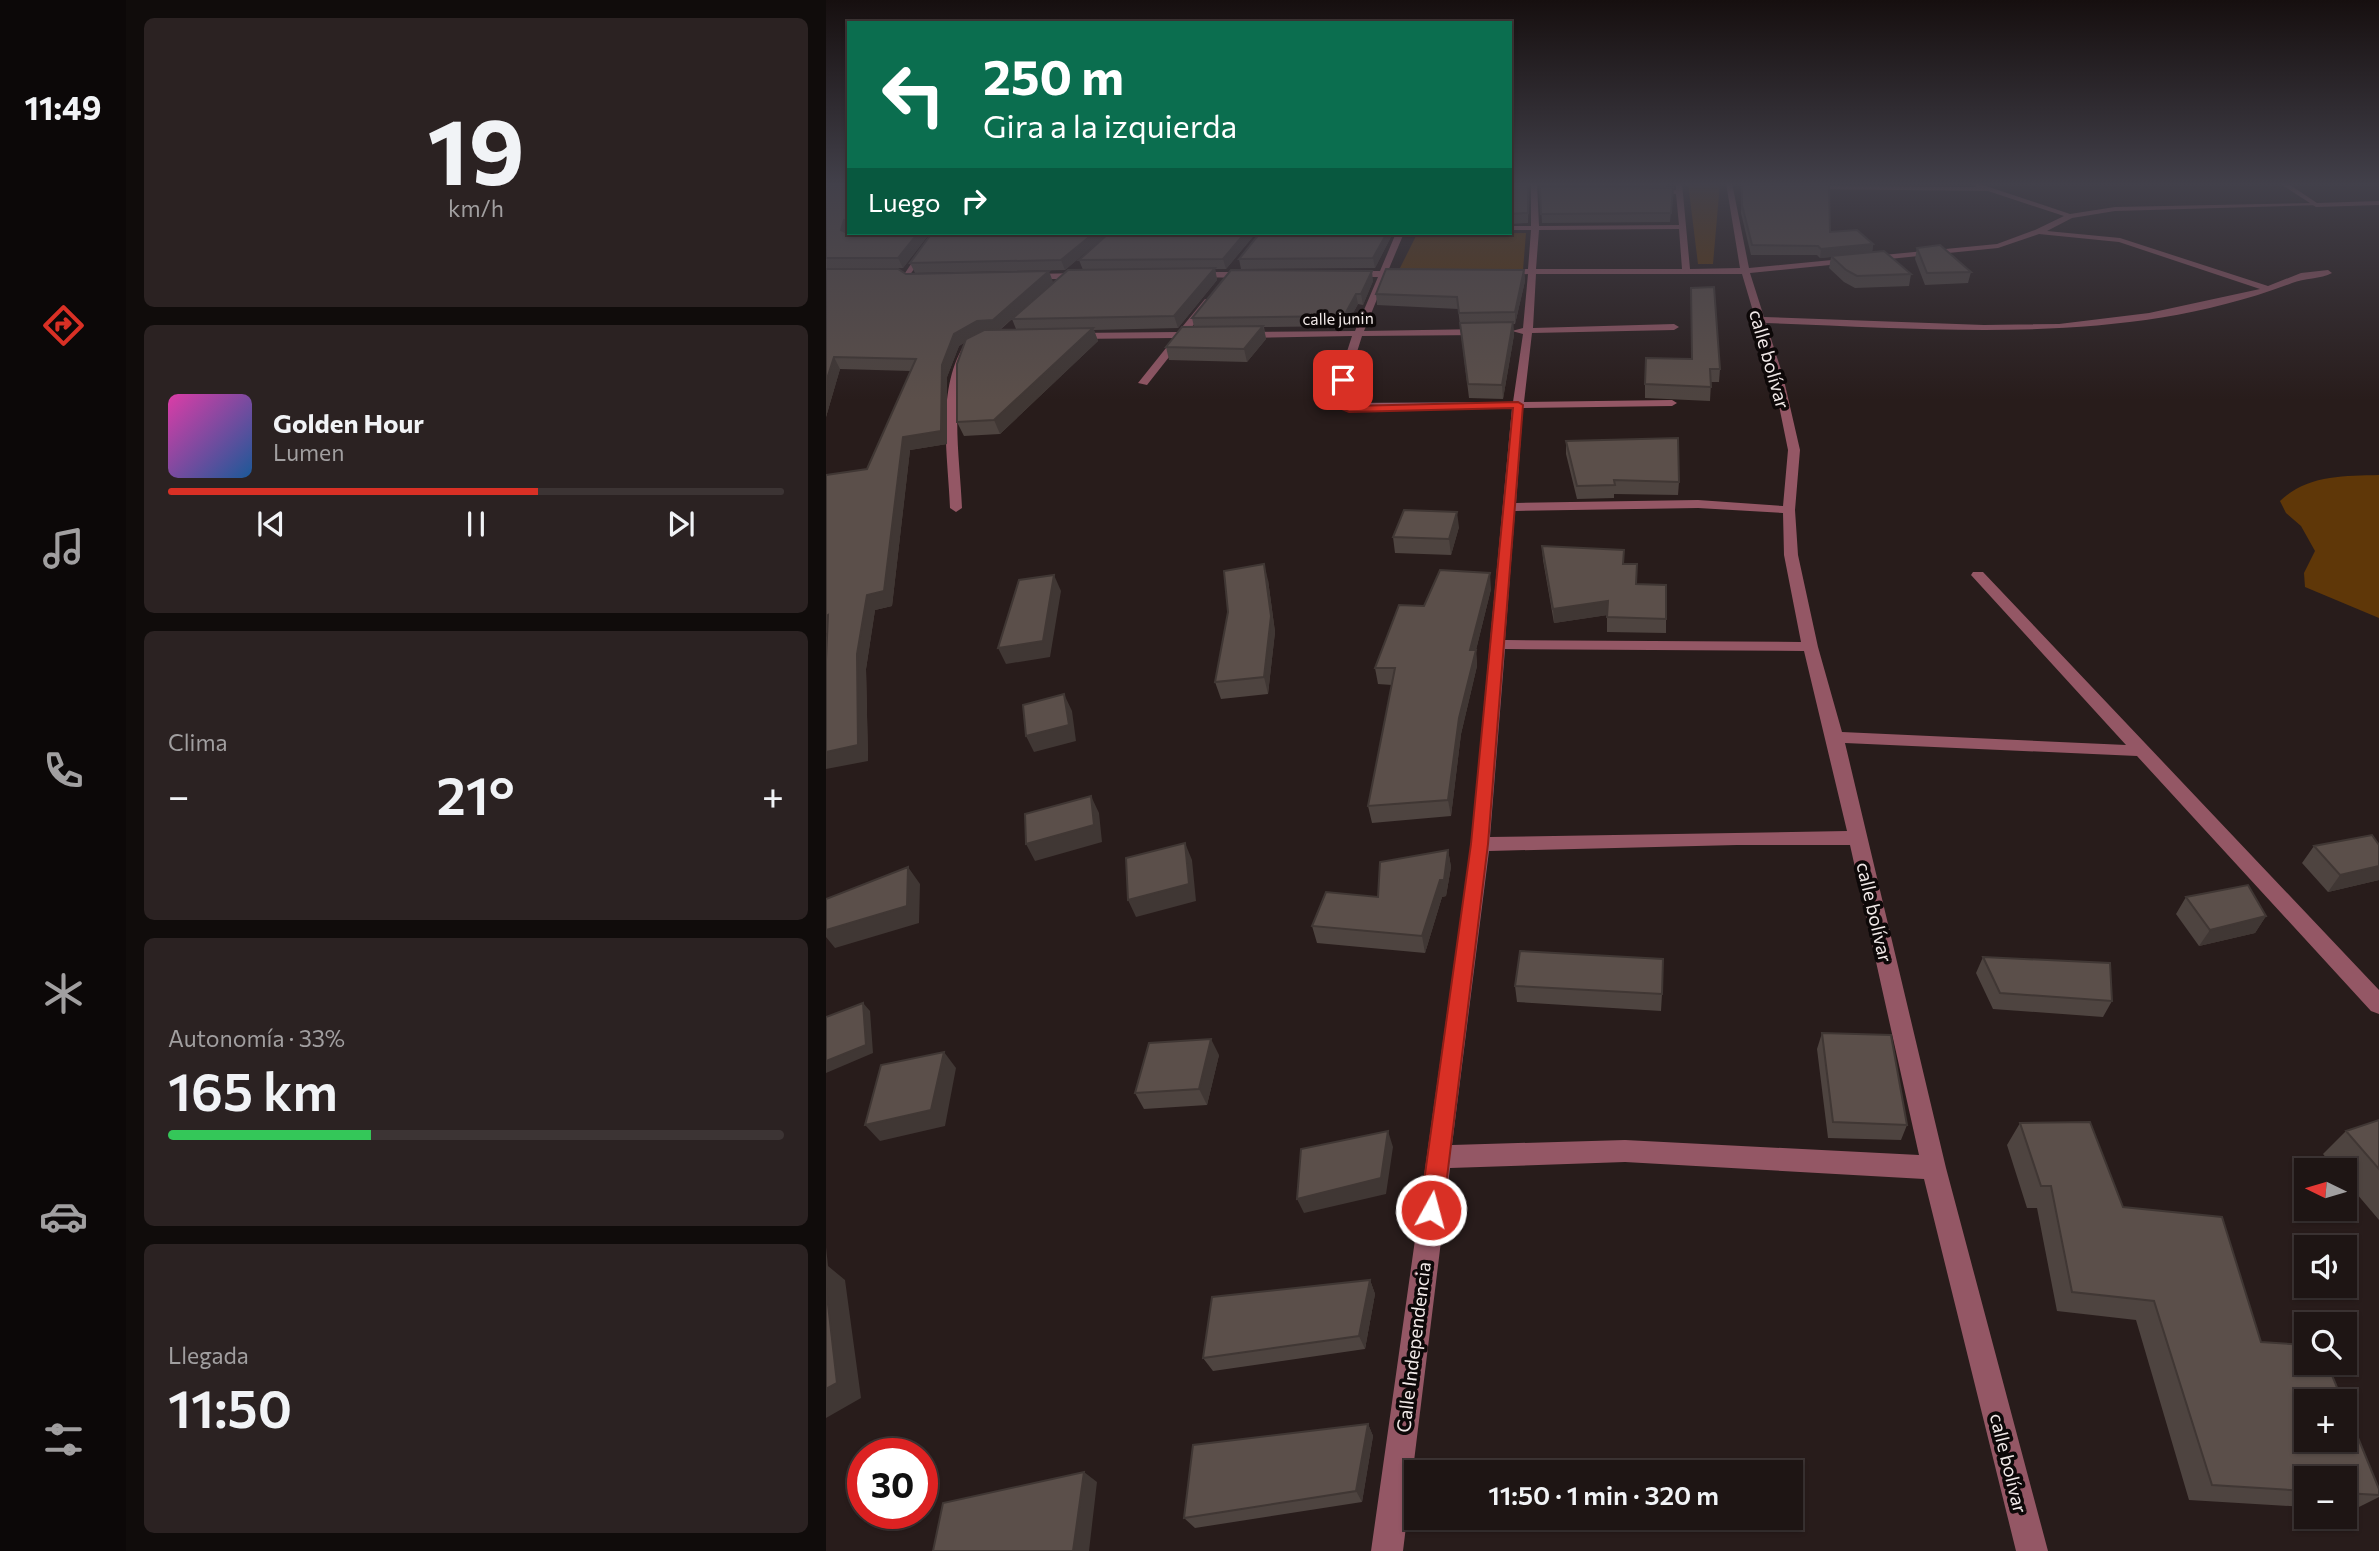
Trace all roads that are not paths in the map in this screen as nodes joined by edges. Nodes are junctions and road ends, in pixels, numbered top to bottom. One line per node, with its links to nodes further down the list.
1 (920, 255): 17 (street)
2 (1390, 255): 19 (street)
3 (1533, 255): 13 (street, Calle Independencia)
4 (1685, 255): 10 (street)
5 (1742, 255): 11 (street, calle bolívar)
6 (1903, 255): 11 (street)
7 (2167, 255): 29 (street)
8 (1237, 264): 21 (street)
9 (1078, 268): 23 (street)
10 (1686, 271): 11 (street); 13 (street)
11 (1745, 271): 31 (street, calle bolívar)
12 (1490, 272): 13 (street)
13 (1531, 272): 34 (street, Calle Independencia)
14 (1423, 273): 19 (street)
15 (2328, 273): 29 (street)
16 (893, 274): 17 (street)
17 (906, 274): 26 (street)
18 (1344, 274): 19 (street)
19 (1382, 274): 36 (street)
20 (1187, 275): 21 (street)
21 (1228, 275): 22 (street); 28 (street)
22 (1267, 275)
23 (1069, 276): 24 (street); 25 (street); 27 (street)
24 (1093, 276)
25 (1014, 277)
26 (919, 279)
27 (1059, 285)
28 (1220, 285)
29 (2270, 289): 31 (street)
30 (1212, 295): 37 (street)
31 (1758, 320): 47 (street, calle bolívar)
32 (1674, 327): 34 (street)
33 (1502, 331): 34 (street)
34 (1528, 331): 44 (street, Calle Independencia)
35 (1489, 332): 36 (street, calle junin)
36 (1358, 334): 39 (street, calle junin); 44 (street)
37 (1181, 335): 38 (street); 40 (street); 42 (street)
38 (1208, 335)
39 (1235, 335)
40 (1057, 336)
41 (980, 339): 46 (street)
42 (1143, 383)
43 (1672, 402): 44 (street)
44 (1518, 405): 45 (street, Calle Independencia)
45 (1509, 507): 47 (street); 49 (street, Calle Independencia)
46 (956, 508)
47 (1789, 510): 50 (street, calle bolívar)
48 (1978, 575): 52 (street)
49 (1496, 644): 50 (street); 54 (street, Calle Independencia)
50 (1810, 647): 51 (street, calle bolívar)
51 (1835, 737): 52 (street); 53 (street, calle bolívar)
52 (2142, 751): 55 (street)
53 (1858, 838): 54 (street); 57 (street, calle bolívar)
54 (1480, 844): 56 (street, Calle Independencia)
55 (2379, 1004)
56 (1438, 1157): 57 (street); 58 (street, Calle Independencia)
57 (1934, 1168): 59 (street, calle bolívar)
58 (1387, 1551)
59 (2032, 1551)

